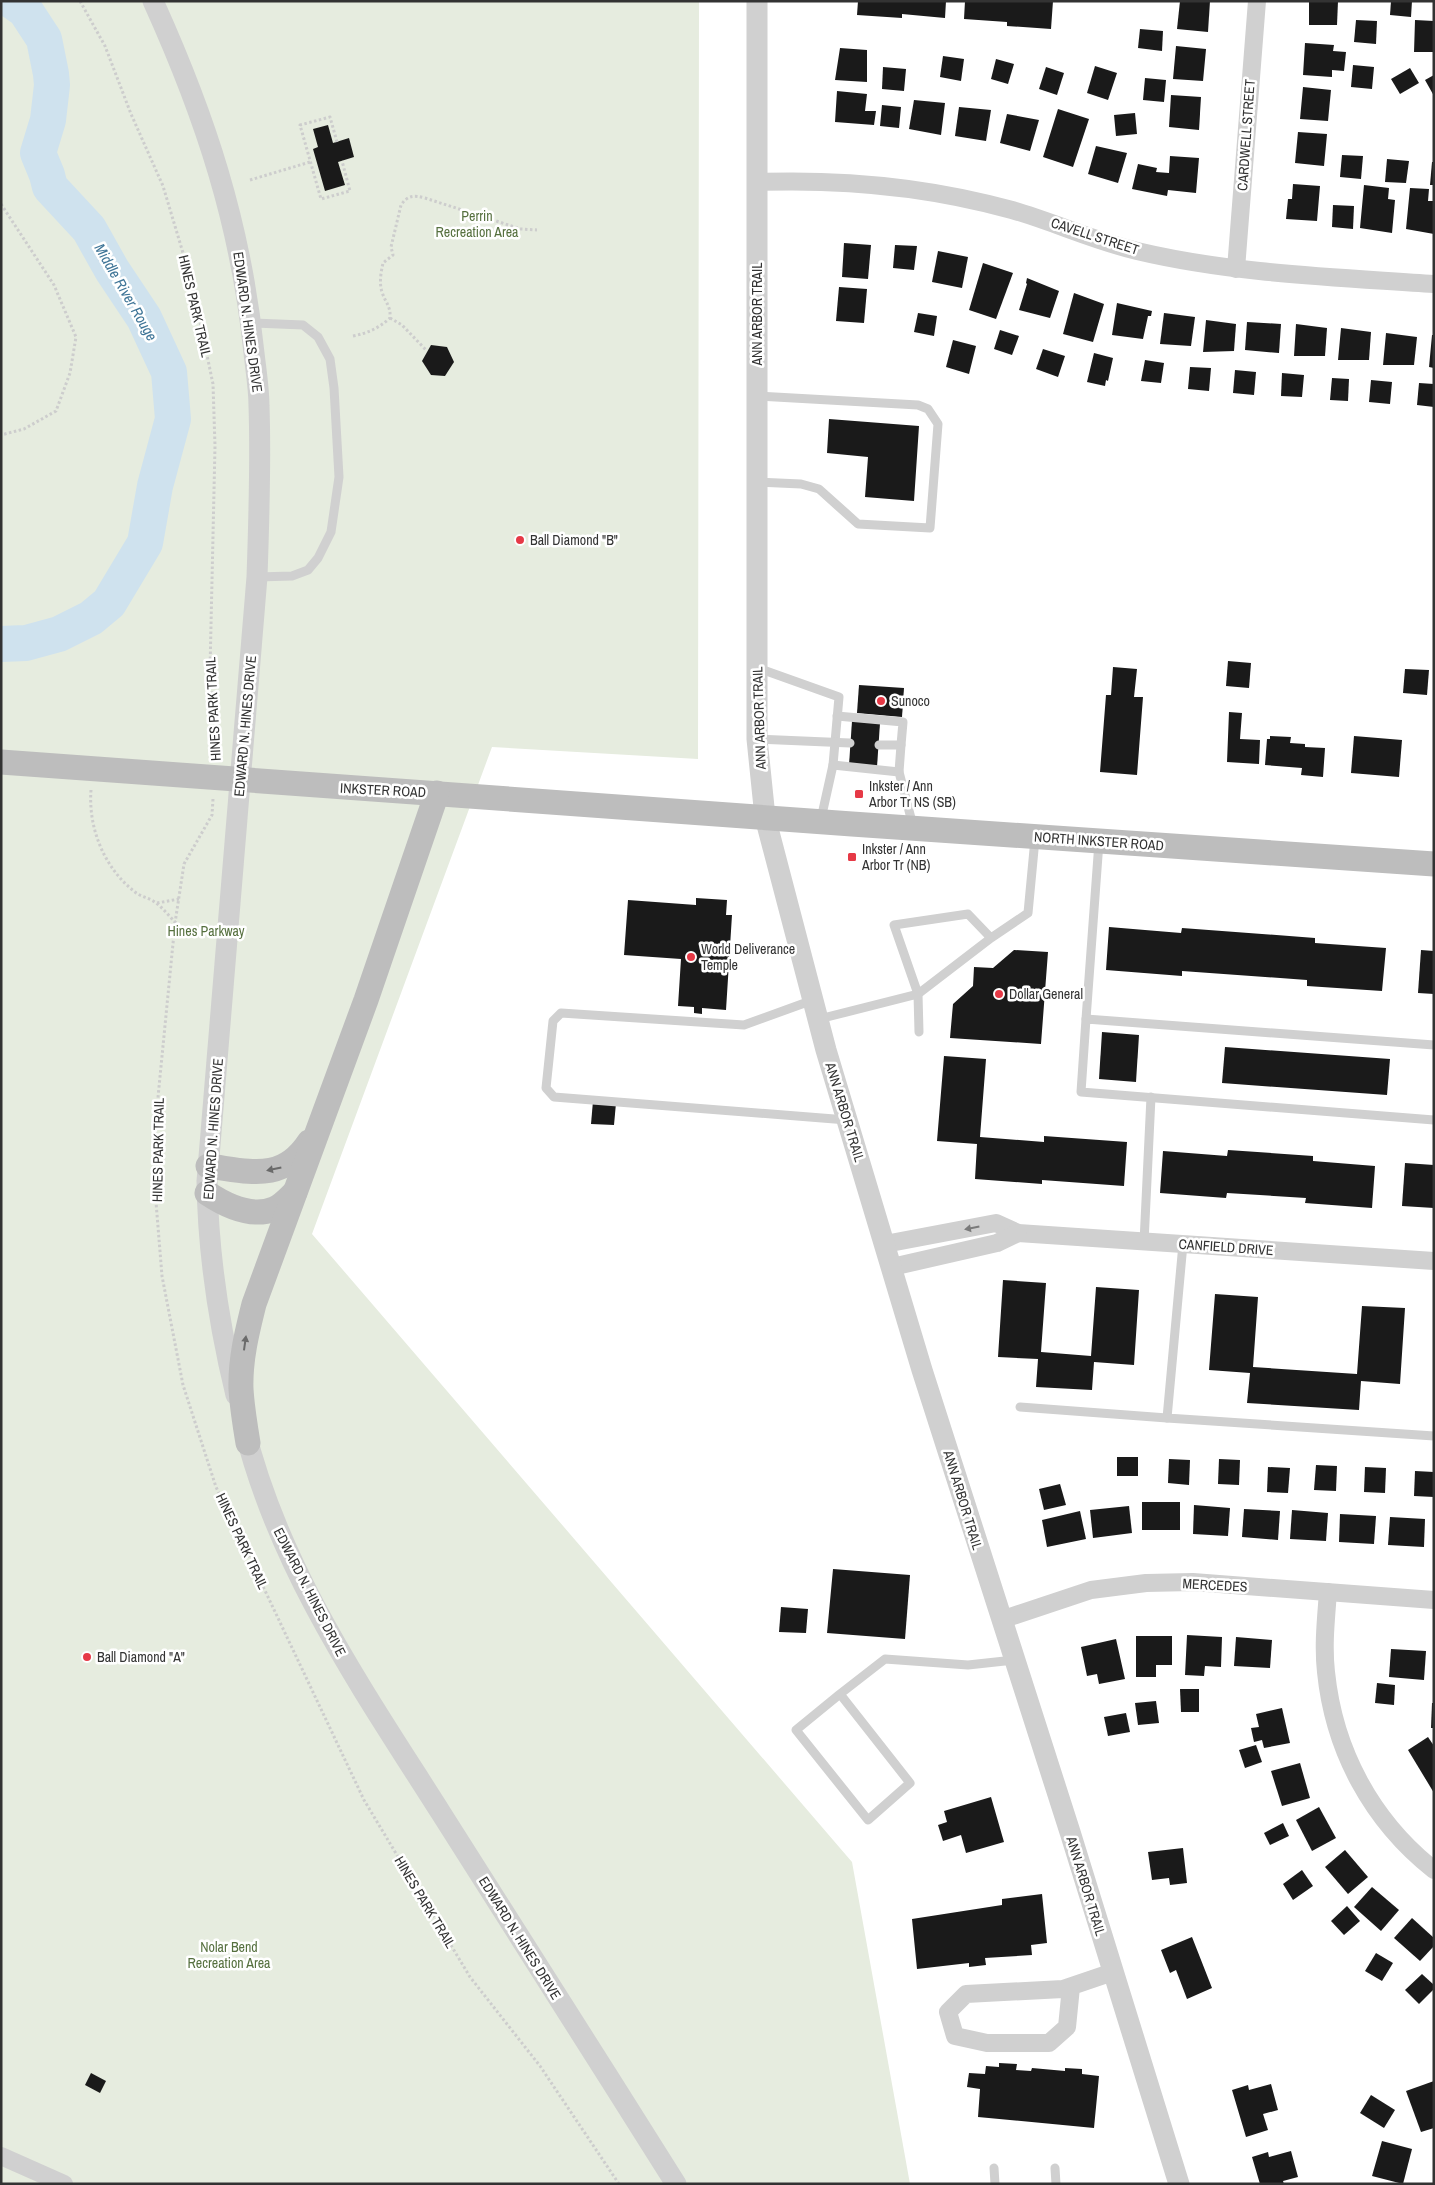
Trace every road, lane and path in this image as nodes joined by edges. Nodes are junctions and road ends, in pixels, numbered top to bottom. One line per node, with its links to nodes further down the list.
1 (80, 1): 30 (path, HINES PARK TRAIL)
2 (153, 1): 15 (street, EDWARD N. HINES DRIVE)
3 (757, 1): 9 (street, ANN ARBOR TRAIL)
4 (1257, 1): 12 (street, CARDWELL STREET)
5 (337, 142): 7 (path)
6 (342, 161): 7 (path)
7 (310, 162): 8 (path)
8 (250, 180)
9 (758, 182): 12 (street, CAVELL STREET); 18 (street, ANN ARBOR TRAIL)
10 (1, 204): 19 (path)
11 (537, 230): 14 (path)
12 (1236, 269): 13 (street, CAVELL STREET)
13 (1434, 284)
14 (390, 318): 16 (path); 17 (path)
15 (251, 323): 21 (street, EDWARD N. HINES DRIVE); 21 (lane)
16 (353, 336)
17 (427, 351)
18 (757, 396): 20 (street, ANN ARBOR TRAIL); 20 (lane)
19 (1, 435)
20 (757, 482): 22 (street, ANN ARBOR TRAIL)
21 (257, 577): 55 (street, EDWARD N. HINES DRIVE)
22 (757, 667): 23 (lane); 24 (street, ANN ARBOR TRAIL)
23 (837, 716): 25 (lane); 28 (lane)
24 (757, 739): 25 (lane); 36 (street, ANN ARBOR TRAIL)
25 (834, 743): 26 (lane); 31 (lane)
26 (850, 743)
27 (879, 744): 28 (lane)
28 (901, 745): 33 (lane)
29 (1, 762): 32 (main road, INKSTER ROAD)
30 (216, 762)
31 (833, 765): 33 (lane); 37 (lane)
32 (92, 768): 34 (main road, INKSTER ROAD); 43 (path)
33 (898, 772): 38 (lane)
34 (437, 793): 36 (main road, INKSTER ROAD); 54 (main road)
35 (213, 797): 42 (path, HINES PARK TRAIL)
36 (765, 817): 37 (main road, NORTH INKSTER ROAD); 47 (street, ANN ARBOR TRAIL)
37 (820, 822): 38 (main road, NORTH INKSTER ROAD)
38 (914, 828): 39 (main road, NORTH INKSTER ROAD)
39 (1035, 837): 40 (main road, NORTH INKSTER ROAD); 45 (lane)
40 (1099, 841): 41 (main road, NORTH INKSTER ROAD); 48 (lane)
41 (1434, 864)
42 (179, 898): 43 (path); 44 (path, HINES PARK TRAIL)
43 (156, 903): 44 (path)
44 (175, 923): 80 (path, HINES PARK TRAIL)
45 (991, 938): 46 (lane); 46 (lane)
46 (918, 994): 47 (lane); 49 (lane)
47 (816, 1009): 52 (street, ANN ARBOR TRAIL); 52 (lane)
48 (1086, 1018): 50 (lane); 51 (lane)
49 (919, 1032)
50 (1434, 1046)
51 (1151, 1097): 53 (lane); 59 (lane)
52 (848, 1120): 60 (street, ANN ARBOR TRAIL)
53 (1434, 1120)
54 (320, 1125): 55 (main road, one-way to 55); 56 (main road)
55 (208, 1166): 57 (street, EDWARD N. HINES DRIVE)
56 (295, 1192): 57 (main road); 67 (main road, one-way to 56)
57 (207, 1193): 67 (street, EDWARD N. HINES DRIVE)
58 (1018, 1233): 59 (street, CANFIELD DRIVE); 60 (street, CANFIELD DRIVE, one-way to 60); 63 (street, CANFIELD DRIVE)
59 (1144, 1242): 61 (street, CANFIELD DRIVE)
60 (885, 1244): 63 (street, ANN ARBOR TRAIL)
61 (1184, 1244): 62 (street, CANFIELD DRIVE); 65 (lane)
62 (1434, 1261)
63 (892, 1267): 70 (street, ANN ARBOR TRAIL)
64 (1020, 1407): 65 (lane)
65 (1167, 1418): 66 (lane)
66 (1434, 1436)
67 (248, 1443): 81 (street, EDWARD N. HINES DRIVE)
68 (1328, 1592): 69 (street, MERCEDES); 70 (street, MERCEDES); 73 (street)
69 (1434, 1600)
70 (1001, 1620): 71 (street, ANN ARBOR TRAIL)
71 (1014, 1660): 72 (lane); 74 (street, ANN ARBOR TRAIL)
72 (840, 1694): 72 (lane)
73 (1434, 1870)
74 (1113, 1972): 75 (street); 84 (street, ANN ARBOR TRAIL)
75 (1071, 1987): 75 (street)
76 (1, 2156): 79 (street)
77 (994, 2168): 82 (lane)
78 (1055, 2168): 83 (lane)
79 (64, 2184)
80 (619, 2184)
81 (676, 2184)
82 (995, 2184)
83 (1056, 2184)
84 (1179, 2184)

